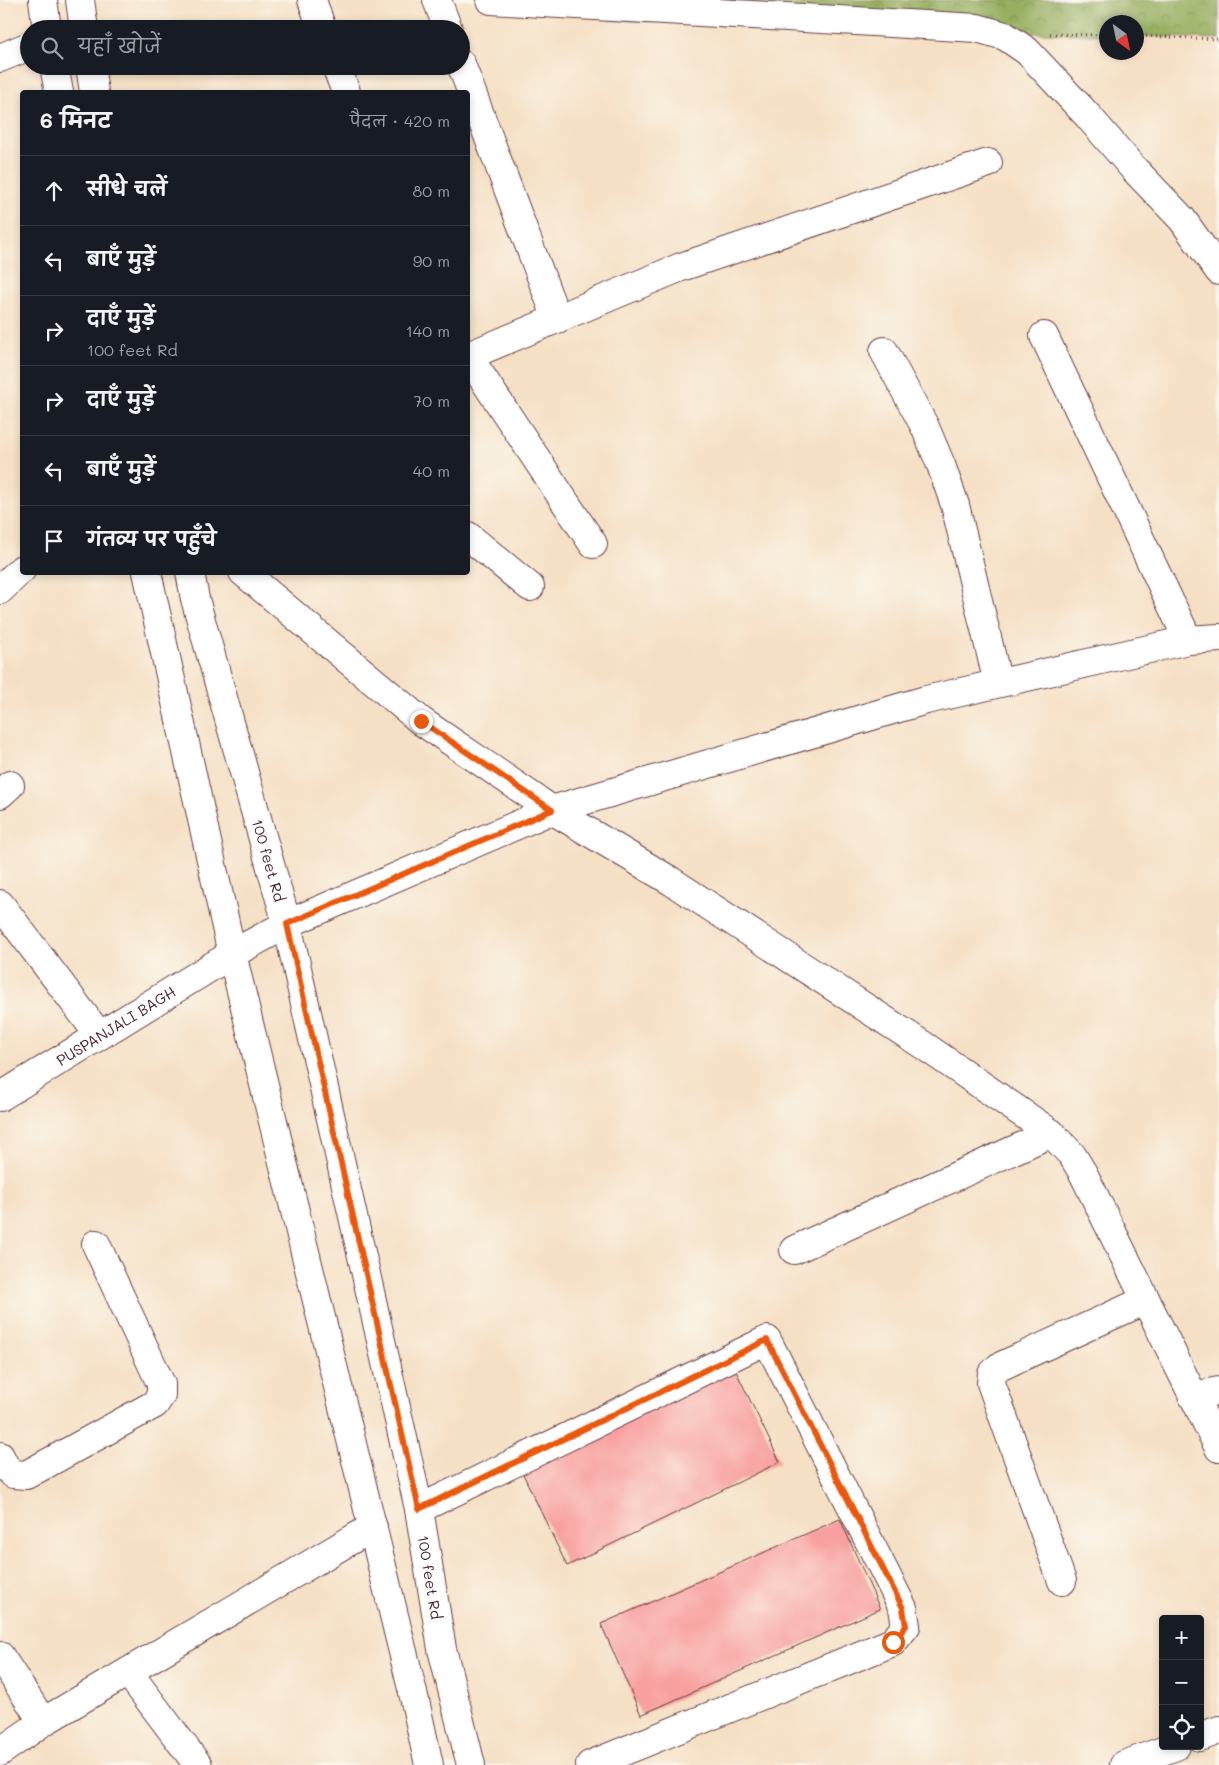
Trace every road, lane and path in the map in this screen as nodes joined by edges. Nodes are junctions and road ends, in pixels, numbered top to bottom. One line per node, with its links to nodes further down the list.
1 (42, 0): 8 (street)
2 (80, 0): 9 (street)
3 (312, 0): 10 (street)
4 (437, 0): 11 (street)
5 (491, 0): 6 (street)
6 (560, 2): 7 (street)
7 (734, 7): 24 (street)
8 (45, 20)
9 (83, 20)
10 (319, 20)
11 (445, 20)
12 (1144, 36): 13 (path)
13 (1219, 39)
14 (20, 50): 15 (street)
15 (0, 58)
16 (56, 75): 20 (street)
17 (91, 75): 21 (street)
18 (339, 75): 22 (street)
19 (465, 75): 25 (street)
20 (59, 90)
21 (94, 90)
22 (345, 90)
23 (988, 163): 25 (street)
24 (1219, 271)
25 (557, 318): 28 (street)
26 (1044, 336): 39 (street)
27 (884, 351): 40 (street)
28 (470, 355)
29 (470, 359): 31 (street)
30 (470, 538): 36 (street)
31 (593, 544)
32 (20, 571): 37 (street)
33 (148, 575): 44 (street)
34 (191, 575): 43 (street, 100 feet Rd)
35 (247, 575): 41 (street)
36 (530, 587)
37 (0, 590)
38 (1219, 638): 39 (street, PUSPANJALI BAGH)
39 (1188, 640): 40 (street, PUSPANJALI BAGH)
40 (998, 683): 41 (street, PUSPANJALI BAGH)
41 (552, 810): 43 (street, PUSPANJALI BAGH); 47 (street)
42 (5, 922): 45 (street)
43 (287, 924): 44 (street, PUSPANJALI BAGH); 54 (street, 100 feet Rd)
44 (232, 954): 45 (street, PUSPANJALI BAGH); 55 (street)
45 (100, 1036): 46 (street, PUSPANJALI BAGH)
46 (0, 1097)
47 (1051, 1133): 49 (street); 50 (street)
48 (96, 1244): 53 (street)
49 (794, 1250)
50 (1146, 1300): 51 (street); 56 (street)
51 (1206, 1394): 52 (street)
52 (1219, 1448)
53 (0, 1456)
54 (419, 1509): 66 (street, 100 feet Rd); 67 (street)
55 (373, 1527): 58 (street); 65 (street)
56 (1062, 1581)
57 (0, 1656): 59 (street)
58 (128, 1672): 59 (street); 64 (street)
59 (44, 1722): 63 (street)
60 (1219, 1730): 61 (street)
61 (1204, 1736)
62 (1165, 1750): 68 (street)
63 (0, 1752)
64 (198, 1765)
65 (429, 1765)
66 (471, 1765)
67 (590, 1765)
68 (1124, 1765)

